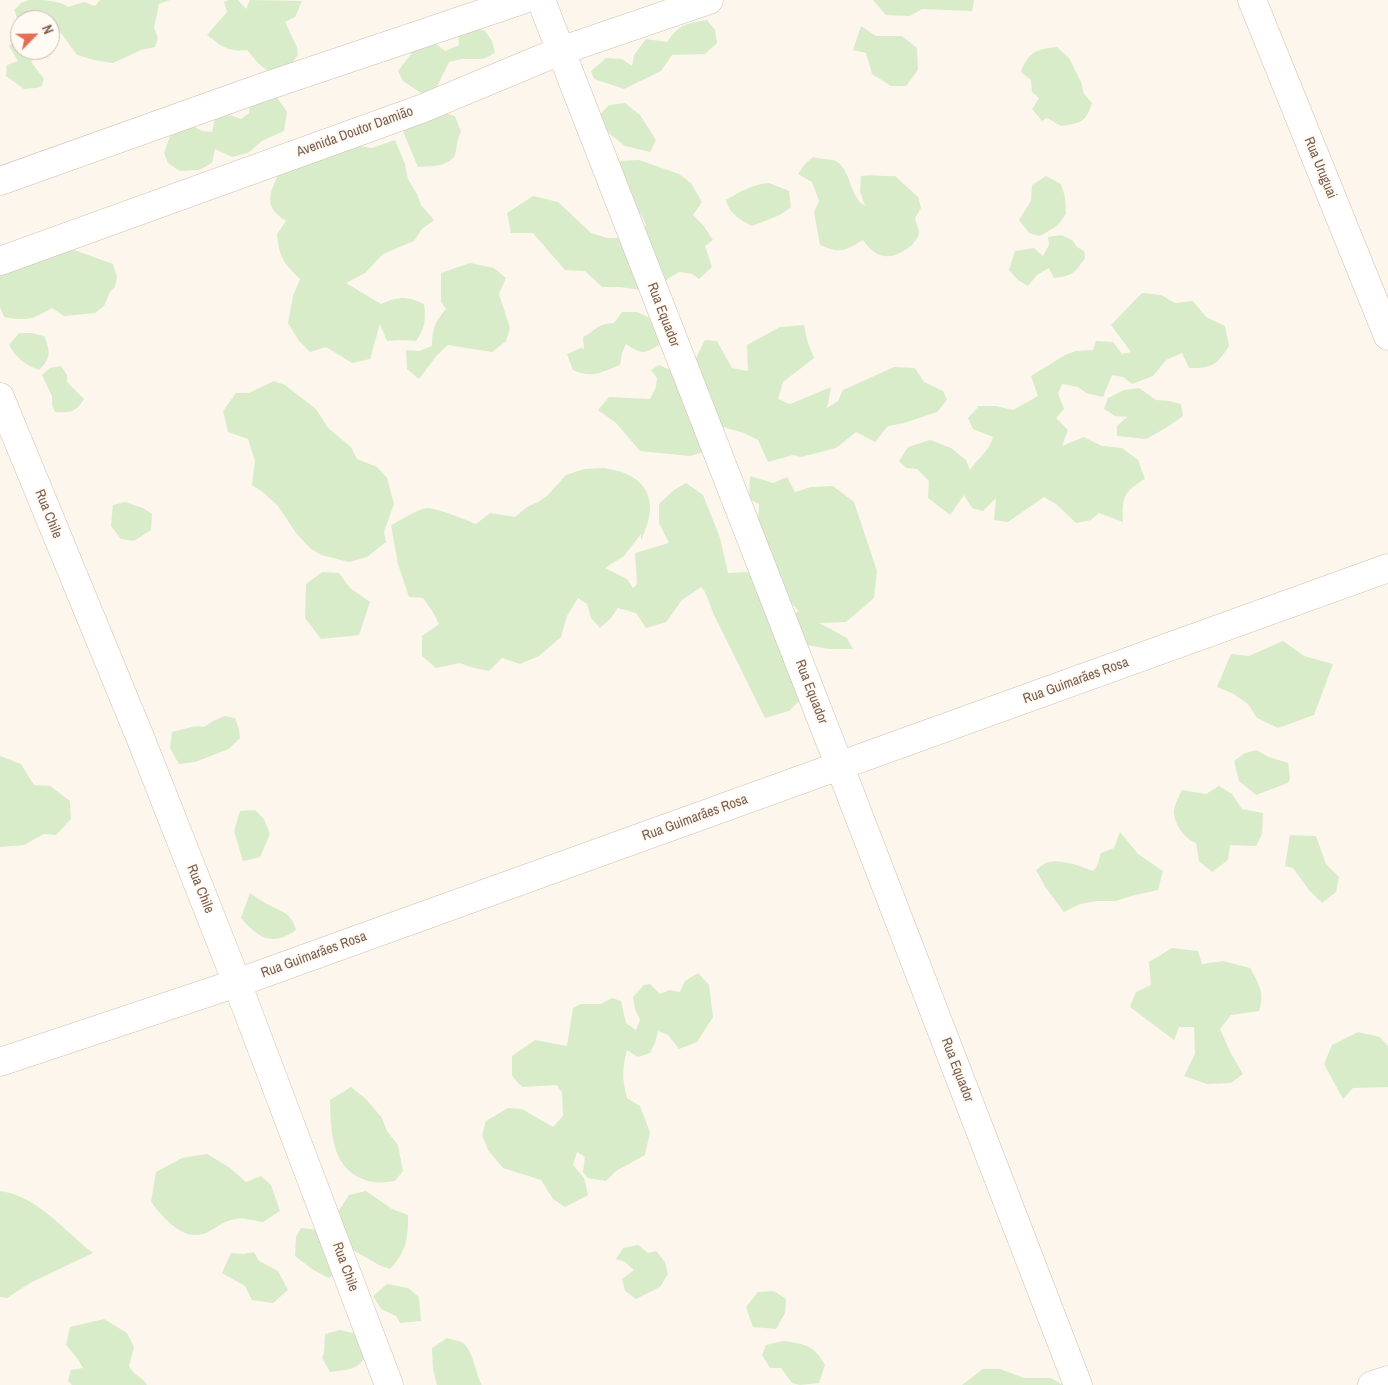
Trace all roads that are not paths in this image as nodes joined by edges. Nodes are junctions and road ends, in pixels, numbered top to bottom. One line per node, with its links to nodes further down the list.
1 (522, 0): 6 (street)
2 (541, 0): 5 (street, Rua Equador)
3 (708, 0): 5 (street, Avenida Doutor Damião)
4 (1252, 0): 8 (street, Rua Uruguai)
5 (560, 51): 7 (street, Avenida Doutor Damião); 11 (street, Rua Equador)
6 (0, 181)
7 (0, 261)
8 (1388, 336)
9 (0, 397): 12 (street, Rua Chile)
10 (1388, 568): 11 (street, Rua Guimarães Rosa)
11 (840, 767): 12 (street, Rua Guimarães Rosa); 16 (street, Rua Equador)
12 (237, 983): 13 (street, Rua Guimarães Rosa); 15 (street, Rua Chile)
13 (0, 1062)
14 (1388, 1380): 17 (street)
15 (389, 1385)
16 (1078, 1385)
17 (1372, 1385)

